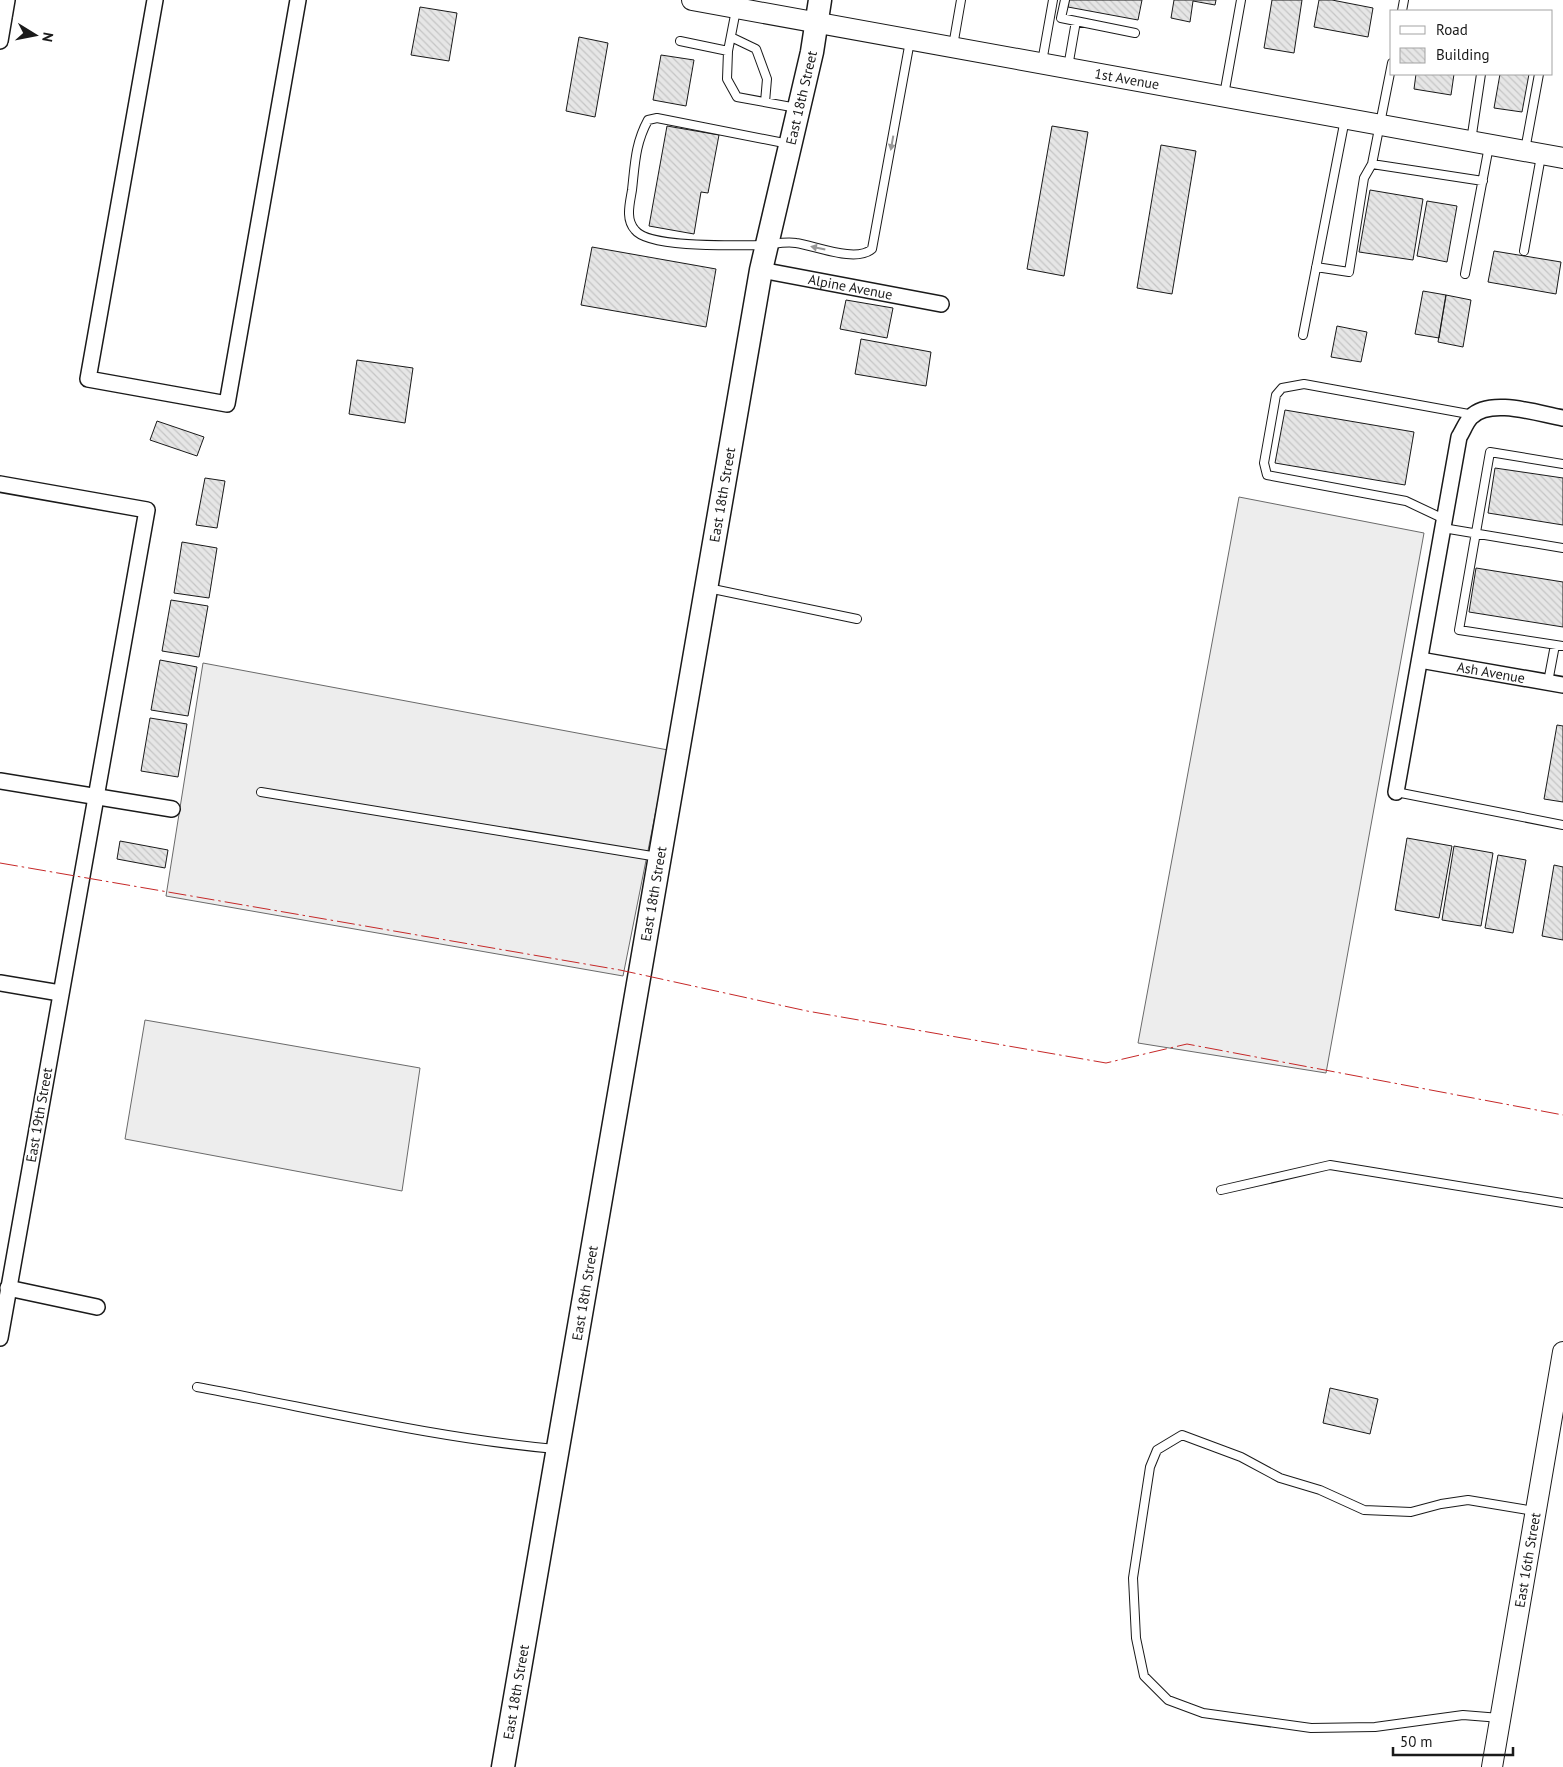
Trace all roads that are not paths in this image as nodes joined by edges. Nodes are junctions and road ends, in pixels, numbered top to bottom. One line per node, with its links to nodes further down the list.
1 (7, 0): 15 (street)
2 (155, 0): 3 (street)
3 (298, 0)
4 (692, 0): 10 (main road, 1st Avenue)
5 (820, 0): 12 (main road, East 18th Street)
6 (961, 0): 18 (lane)
7 (1053, 0): 20 (lane)
8 (1064, 0): 11 (lane)
9 (1240, 0): 25 (lane)
10 (725, 4): 12 (main road, 1st Avenue); 14 (lane)
11 (1076, 21): 13 (lane); 21 (lane)
12 (817, 22): 16 (main road, 1st Avenue); 27 (main road, East 18th Street)
13 (1135, 33)
14 (731, 37): 19 (lane); 26 (lane)
15 (0, 41)
16 (910, 41): 18 (main road, 1st Avenue); 36 (lane, one-way to 36)
17 (680, 42): 19 (lane)
18 (952, 48): 20 (main road, 1st Avenue)
19 (728, 51): 26 (lane)
20 (1041, 64): 21 (main road, 1st Avenue)
21 (1067, 69): 25 (main road, 1st Avenue)
22 (1390, 74): 29 (lane)
23 (1481, 75): 30 (lane)
24 (1539, 75): 32 (lane)
25 (1224, 97): 28 (main road, 1st Avenue)
26 (765, 102): 27 (lane)
27 (799, 109): 31 (main road, East 18th Street)
28 (1345, 119): 29 (main road, 1st Avenue); 38 (lane)
29 (1380, 126): 30 (main road, 1st Avenue); 34 (lane)
30 (1480, 143): 32 (main road, 1st Avenue); 35 (lane)
31 (791, 145): 36 (main road, East 18th Street); 36 (lane)
32 (1533, 152): 33 (main road, 1st Avenue); 37 (lane)
33 (1563, 158)
34 (1372, 164): 35 (lane); 38 (lane)
35 (1484, 181): 40 (lane)
36 (766, 245): 39 (main road, East 18th Street)
37 (1524, 251)
38 (1316, 267): 42 (lane)
39 (761, 270): 41 (street, Alpine Avenue); 50 (main road, East 18th Street)
40 (1465, 274)
41 (941, 304)
42 (1303, 335)
43 (1474, 415): 44 (street); 47 (street); 47 (lane)
44 (1563, 418)
45 (1563, 464): 48 (lane)
46 (0, 484): 59 (street, East 19th Street)
47 (1444, 524): 48 (lane); 53 (street)
48 (1476, 533): 49 (lane); 52 (lane)
49 (1563, 548)
50 (706, 588): 51 (lane); 62 (main road, East 18th Street)
51 (857, 618)
52 (1559, 646): 54 (lane)
53 (1420, 660): 54 (street, Ash Avenue); 58 (street)
54 (1548, 682): 55 (street, Ash Avenue)
55 (1563, 685)
56 (0, 781): 59 (street)
57 (261, 792): 62 (lane)
58 (1396, 792): 61 (lane)
59 (95, 796): 60 (street); 64 (street, East 19th Street)
60 (172, 809)
61 (1563, 825)
62 (660, 857): 72 (main road, East 18th Street)
63 (0, 983): 64 (street)
64 (60, 993): 67 (street, East 19th Street)
65 (1221, 1190): 66 (lane)
66 (1563, 1203)
67 (8, 1288): 68 (street); 69 (street, East 19th Street)
68 (97, 1307)
69 (0, 1338)
70 (1563, 1352): 73 (main road, East 16th Street)
71 (197, 1387): 72 (lane)
72 (558, 1450): 75 (main road, East 18th Street)
73 (1536, 1511): 74 (main road, East 16th Street); 74 (lane)
74 (1500, 1718): 76 (main road, East 16th Street)
75 (503, 1767)
76 (1492, 1767)

